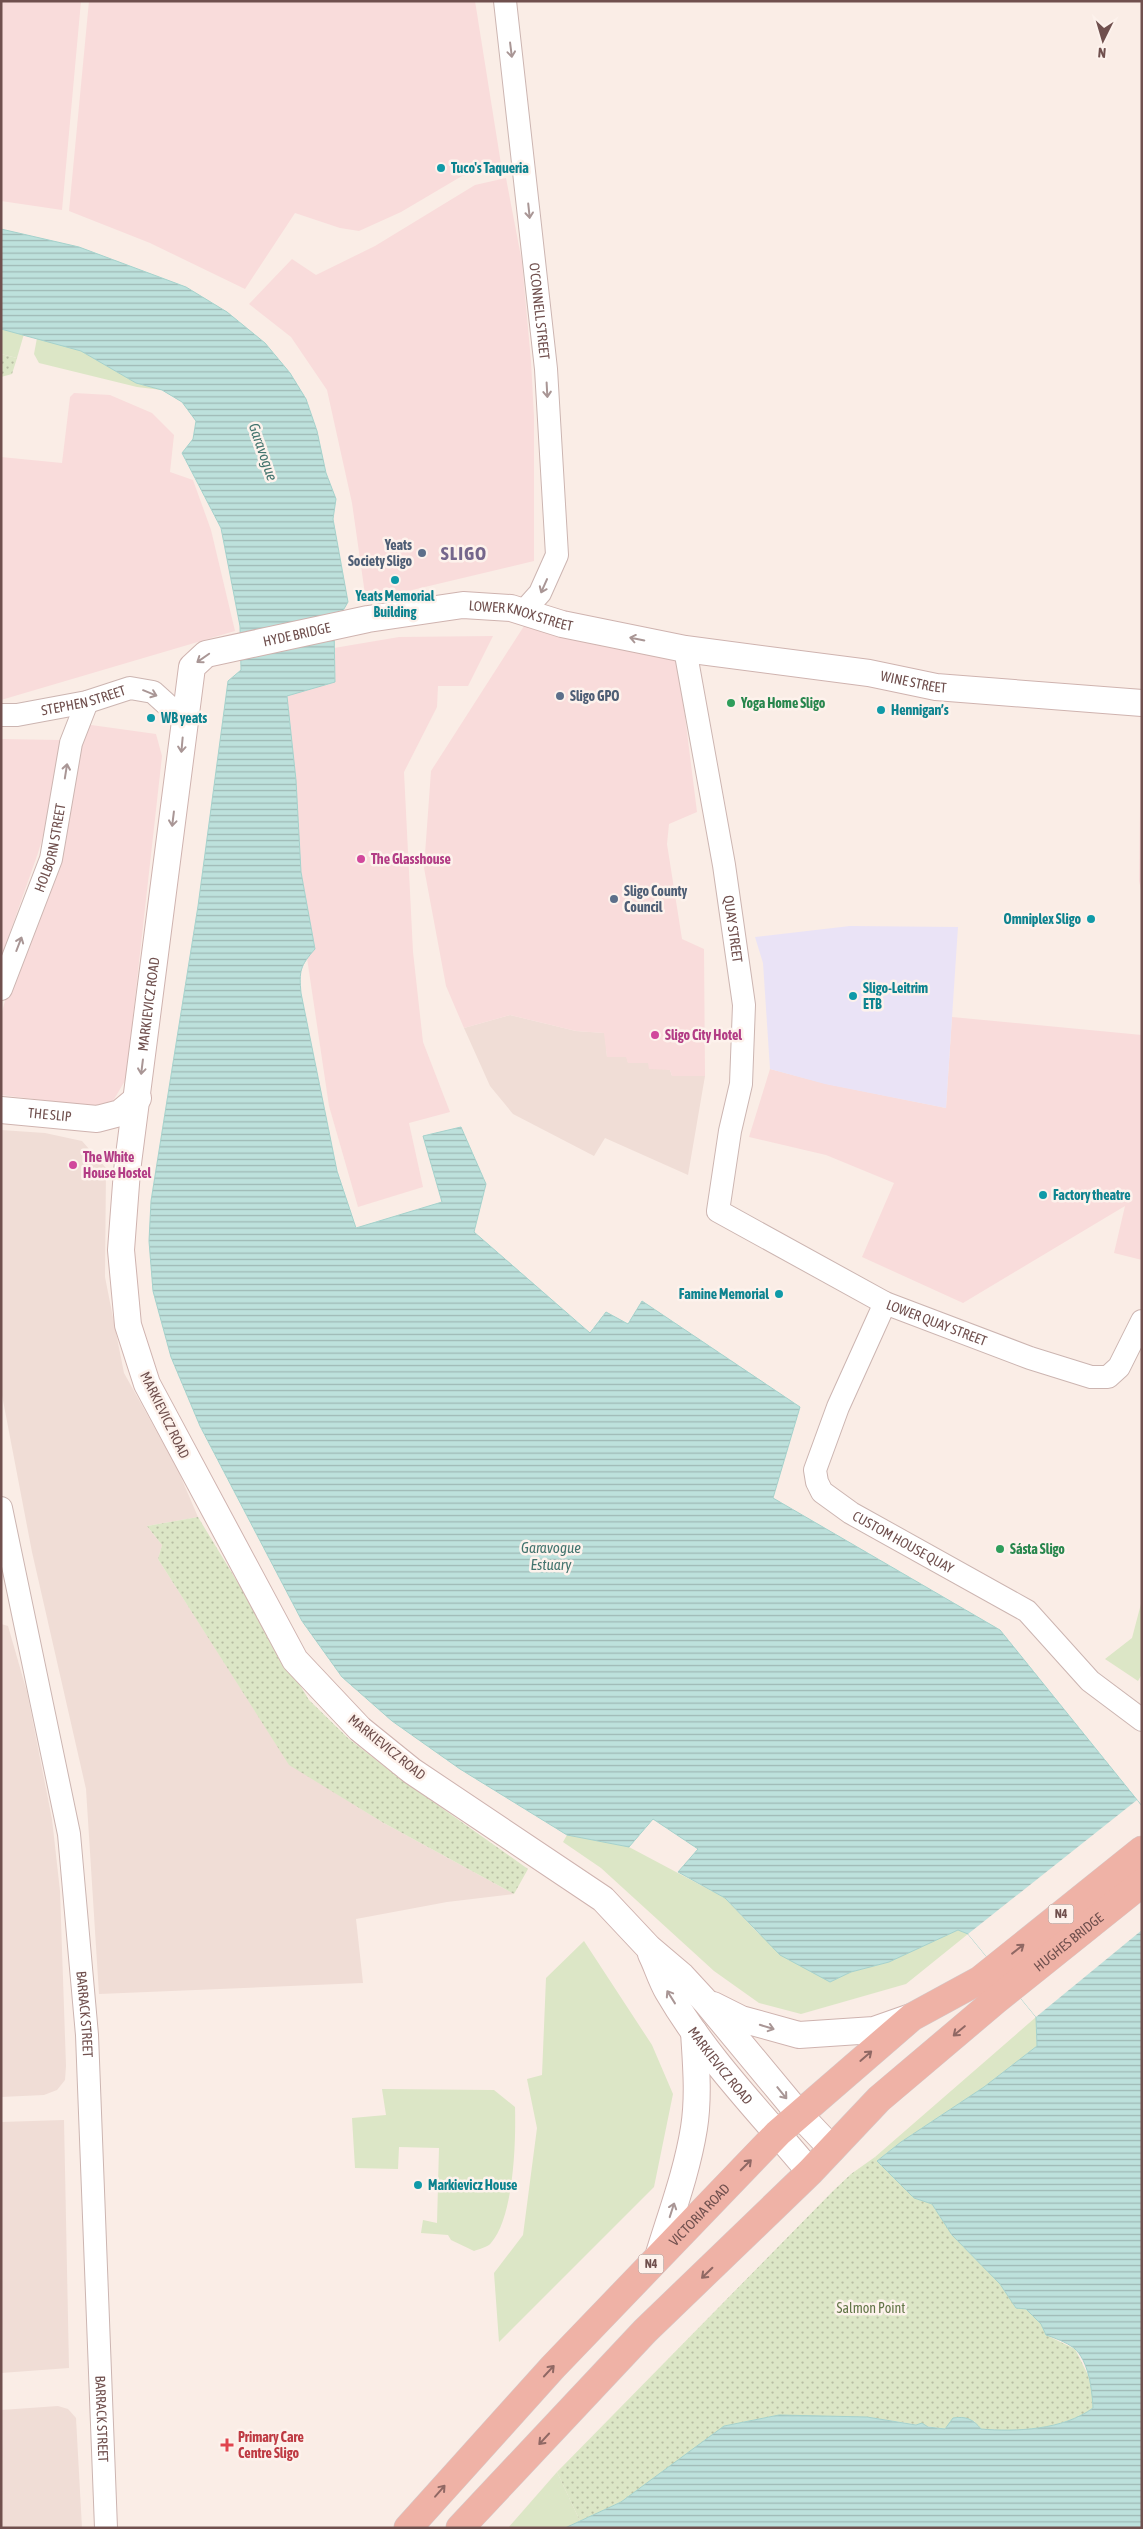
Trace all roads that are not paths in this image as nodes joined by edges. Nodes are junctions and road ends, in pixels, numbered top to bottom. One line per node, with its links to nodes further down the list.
1 (505, 1): 2 (street, O'CONNELL STREET, one-way to 2)
2 (523, 612): 3 (main road, LOWER KNOX STREET); 4 (main road, LOWER KNOX STREET, one-way to 2)
3 (355, 622): 5 (main road, HYDE BRIDGE, one-way to 5)
4 (685, 649): 7 (main road, WINE STREET); 15 (street, QUAY STREET)
5 (188, 690): 9 (main road, MARKIEVICZ ROAD)
6 (87, 702): 8 (street, STEPHEN STREET); 9 (street, STEPHEN STREET, one-way to 9); 10 (street, HOLBORN STREET, one-way to 6)
7 (1142, 703)
8 (1, 715)
9 (184, 720): 11 (main road, MARKIEVICZ ROAD, one-way to 11)
10 (1, 989)
11 (138, 1098): 13 (main road, THE SLIP); 14 (main road, MARKIEVICZ ROAD)
12 (1, 1110): 13 (main road, THE SLIP)
13 (97, 1119): 14 (main road)
14 (126, 1172): 22 (main road, MARKIEVICZ ROAD)
15 (718, 1211): 16 (street, LOWER QUAY STREET)
16 (885, 1303): 17 (street, LOWER QUAY STREET); 19 (street, CUSTOM HOUSE QUAY)
17 (1142, 1321)
18 (1, 1508): 32 (street, BARRACK STREET)
19 (1142, 1720)
20 (1142, 1850): 23 (highway, HUGHES BRIDGE / N4, one-way to 20)
21 (1142, 1883): 23 (highway, HUGHES BRIDGE / N4)
22 (649, 1948): 24 (main road, MARKIEVICZ ROAD); 26 (main road, MARKIEVICZ ROAD, one-way to 22)
23 (988, 1990): 25 (highway, VICTORIA ROAD / N4); 29 (highway, N4, one-way to 29)
24 (706, 2002): 25 (main road, one-way to 25); 27 (main road, MARKIEVICZ ROAD, one-way to 27)
25 (912, 2017): 27 (highway, VICTORIA ROAD / N4, one-way to 25)
26 (694, 2032): 28 (main road, MARKIEVICZ ROAD); 31 (main road, one-way to 26)
27 (799, 2114): 28 (highway, VICTORIA ROAD / N4); 29 (main road, MARKIEVICZ ROAD)
28 (778, 2133): 30 (main road, MARKIEVICZ ROAD); 31 (highway, VICTORIA ROAD / N4, one-way to 28)
29 (832, 2148): 30 (highway, N4)
30 (810, 2172): 34 (highway, N4, one-way to 34)
31 (658, 2257): 33 (highway, VICTORIA ROAD / N4, one-way to 31)
32 (106, 2528)
33 (408, 2528)
34 (460, 2528)

